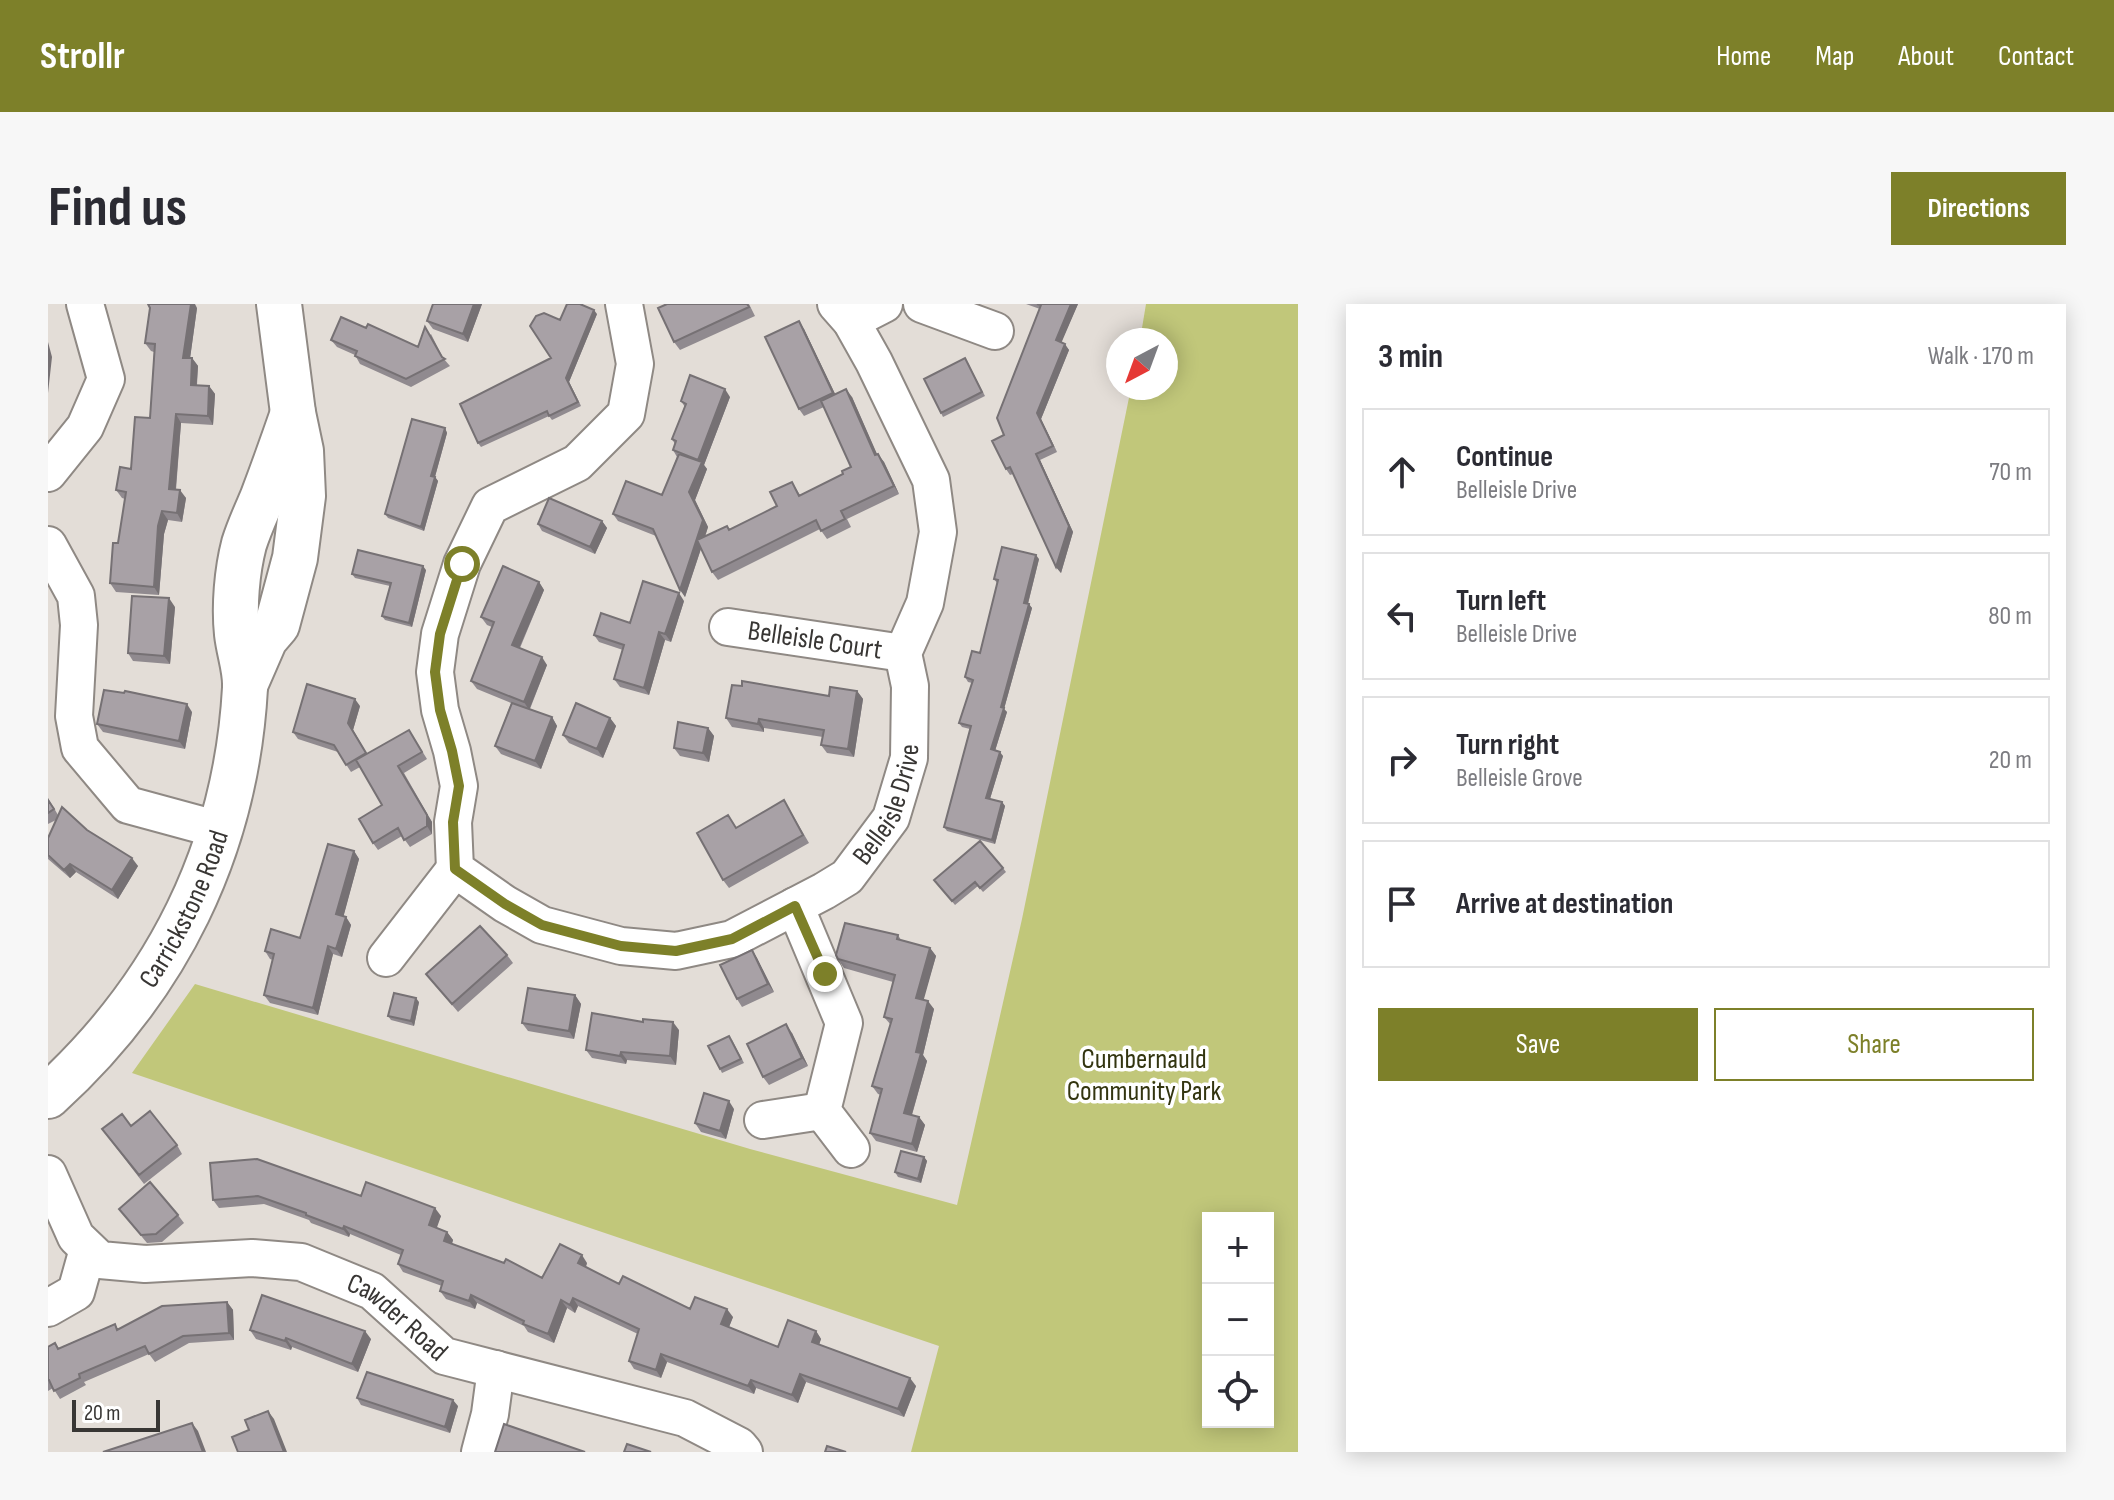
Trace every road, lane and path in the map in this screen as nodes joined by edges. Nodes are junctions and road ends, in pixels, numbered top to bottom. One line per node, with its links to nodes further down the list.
1 (85, 304): 8 (street)
2 (279, 304): 13 (street, Carrickstone Road)
3 (624, 304): 14 (street)
4 (884, 304): 6 (street)
5 (933, 305): 7 (street)
6 (844, 312): 11 (street)
7 (995, 331)
8 (48, 473)
9 (48, 545): 12 (street)
10 (728, 627): 11 (street, Belleisle Court)
11 (903, 653): 15 (street, Belleisle Drive)
12 (62, 670): 13 (street)
13 (220, 830): 17 (street, Carrickstone Road)
14 (455, 869): 15 (street, Belleisle Drive); 16 (street)
15 (795, 906): 18 (street)
16 (386, 958)
17 (48, 1096)
18 (822, 1111): 19 (street); 20 (street)
19 (763, 1120)
20 (851, 1149)
21 (48, 1174): 22 (street)
22 (88, 1249): 23 (street); 24 (street, Cawder Road)
23 (48, 1308)
24 (496, 1369): 25 (street); 26 (street, Cawder Road)
25 (480, 1452)
26 (744, 1452)

